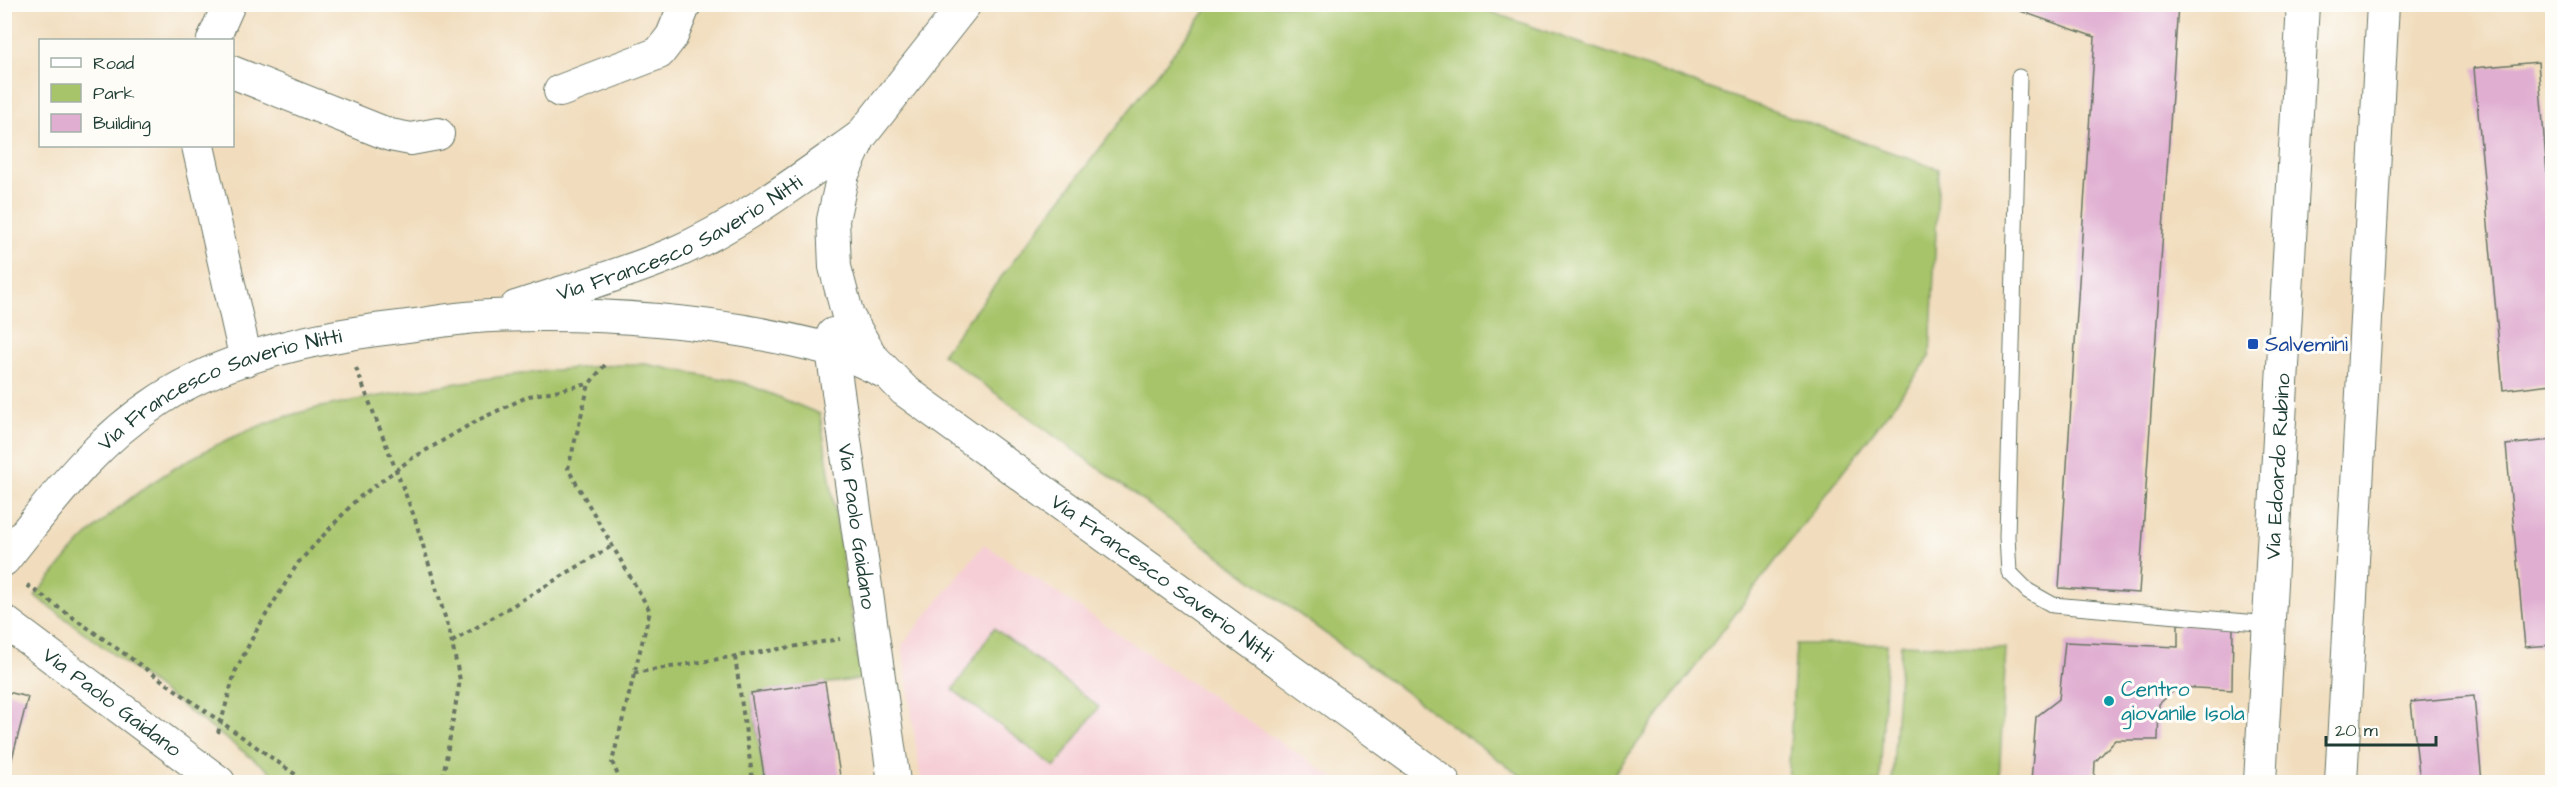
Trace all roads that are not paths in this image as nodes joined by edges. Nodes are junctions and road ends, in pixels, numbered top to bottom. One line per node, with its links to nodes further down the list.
1 (229, 4): 6 (street)
2 (685, 4): 9 (street)
3 (965, 4): 11 (street, Via Francesco Saverio Nitti)
4 (2303, 4): 20 (street, Via Edoardo Rubino)
5 (2383, 4): 25 (street)
6 (213, 39)
7 (234, 73): 10 (street)
8 (2019, 77): 20 (lane)
9 (560, 91)
10 (438, 134)
11 (860, 137): 13 (street, Via Francesco Saverio Nitti); 14 (street, Via Francesco Saverio Nitti)
12 (198, 147): 16 (street)
13 (835, 267): 15 (street, Via Paolo Gaidano); 17 (street, Via Francesco Saverio Nitti)
14 (489, 316): 15 (street, Via Francesco Saverio Nitti); 16 (street, Via Francesco Saverio Nitti)
15 (832, 350): 17 (street, Via Francesco Saverio Nitti); 22 (street, Via Paolo Gaidano)
16 (246, 360): 18 (street, Via Francesco Saverio Nitti)
17 (884, 372): 23 (street, Via Francesco Saverio Nitti)
18 (14, 572)
19 (4, 621): 21 (street, Via Paolo Gaidano)
20 (2269, 624): 24 (street, Via Edoardo Rubino)
21 (219, 783)
22 (894, 783)
23 (1444, 783)
24 (2260, 783)
25 (2341, 783)

